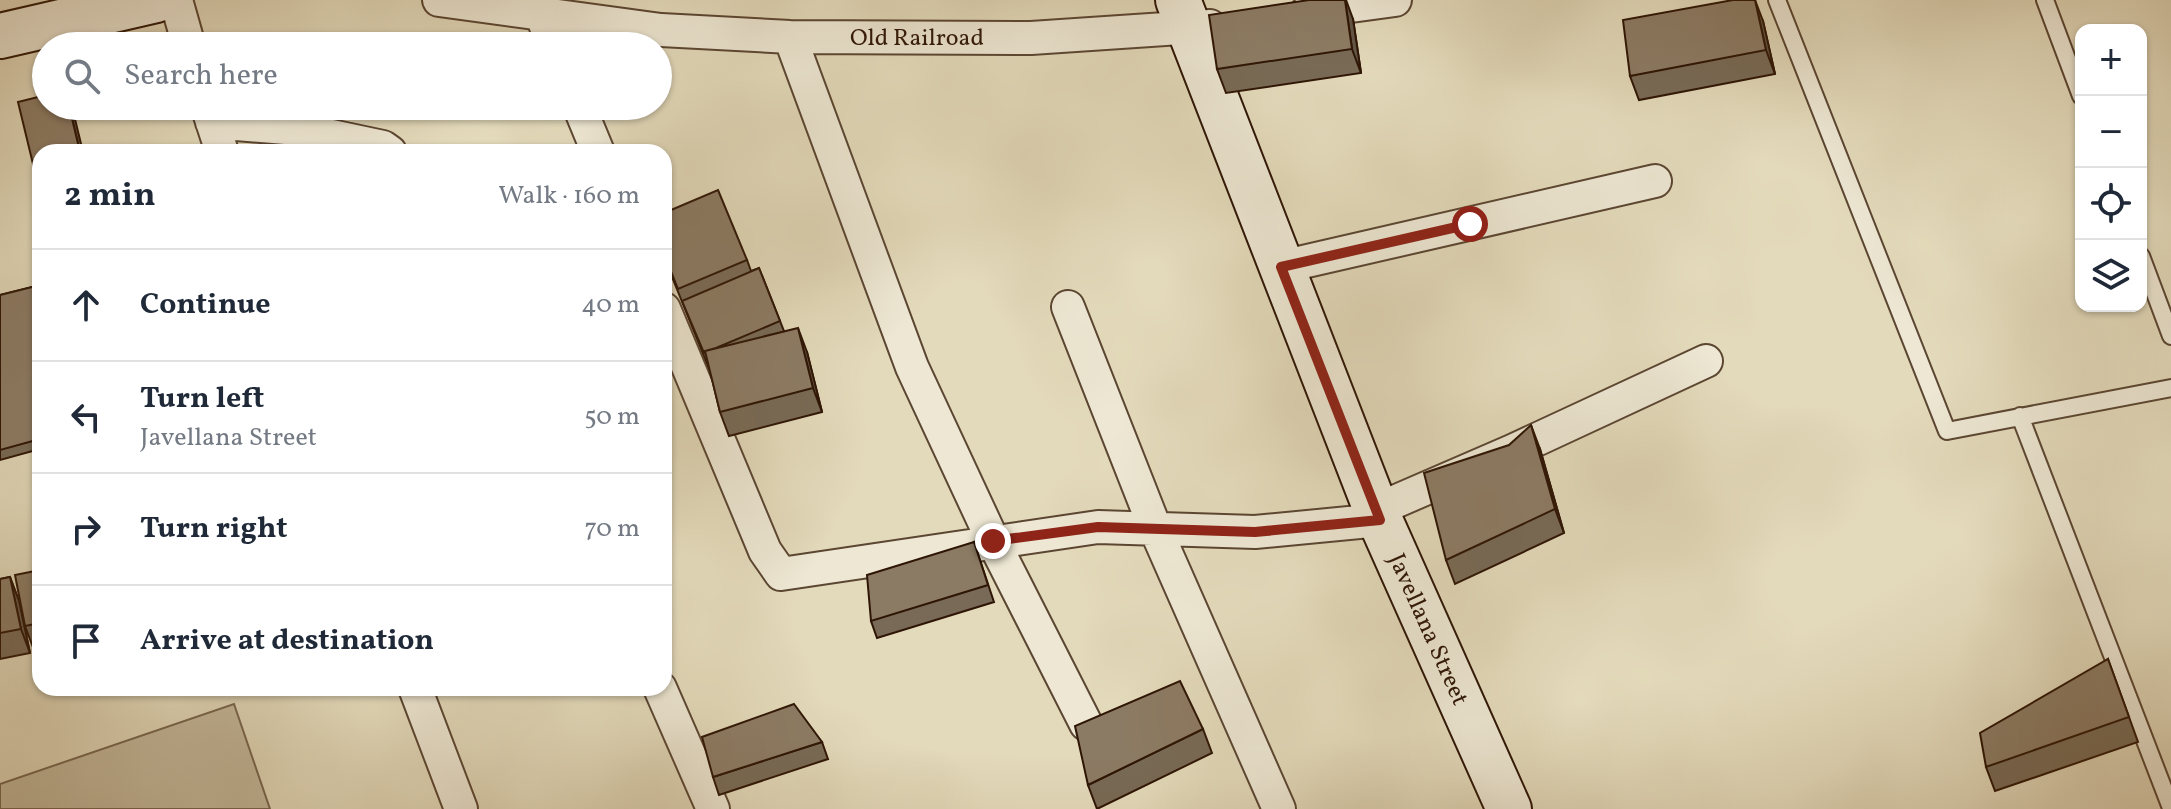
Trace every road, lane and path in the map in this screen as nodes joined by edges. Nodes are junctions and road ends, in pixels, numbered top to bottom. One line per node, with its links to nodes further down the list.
1 (156, 0): 13 (street)
2 (176, 0): 11 (street)
3 (439, 0): 7 (street, Old Railroad)
4 (1393, 0): 9 (street)
5 (1777, 0): 30 (lane)
6 (2045, 0): 15 (lane)
7 (541, 14): 12 (street); 14 (street, Old Railroad)
8 (1184, 14): 10 (street, Old Railroad); 14 (street, Old Railroad); 23 (street, Javellana Street)
9 (1283, 16)
10 (1237, 22)
11 (185, 32)
12 (548, 32)
13 (0, 36)
14 (790, 37): 33 (street)
15 (2075, 80)
16 (211, 120): 19 (street)
17 (245, 120): 20 (street)
18 (585, 120): 21 (street)
19 (219, 144)
20 (369, 144)
21 (595, 144)
22 (1655, 181): 23 (street)
23 (1281, 267): 31 (street, Javellana Street)
24 (2147, 272): 27 (lane)
25 (1068, 307): 32 (street)
26 (672, 328): 33 (street)
27 (2171, 336)
28 (1706, 361): 31 (street)
29 (2171, 388): 30 (lane)
30 (2020, 416): 37 (lane)
31 (1378, 515): 32 (street); 41 (street, Javellana Street)
32 (1155, 528): 33 (street); 40 (street)
33 (993, 541): 36 (street)
34 (418, 696): 38 (street)
35 (664, 696): 39 (street)
36 (1086, 724)
37 (2171, 808)
38 (461, 809)
39 (713, 809)
40 (1279, 809)
41 (1509, 809)

